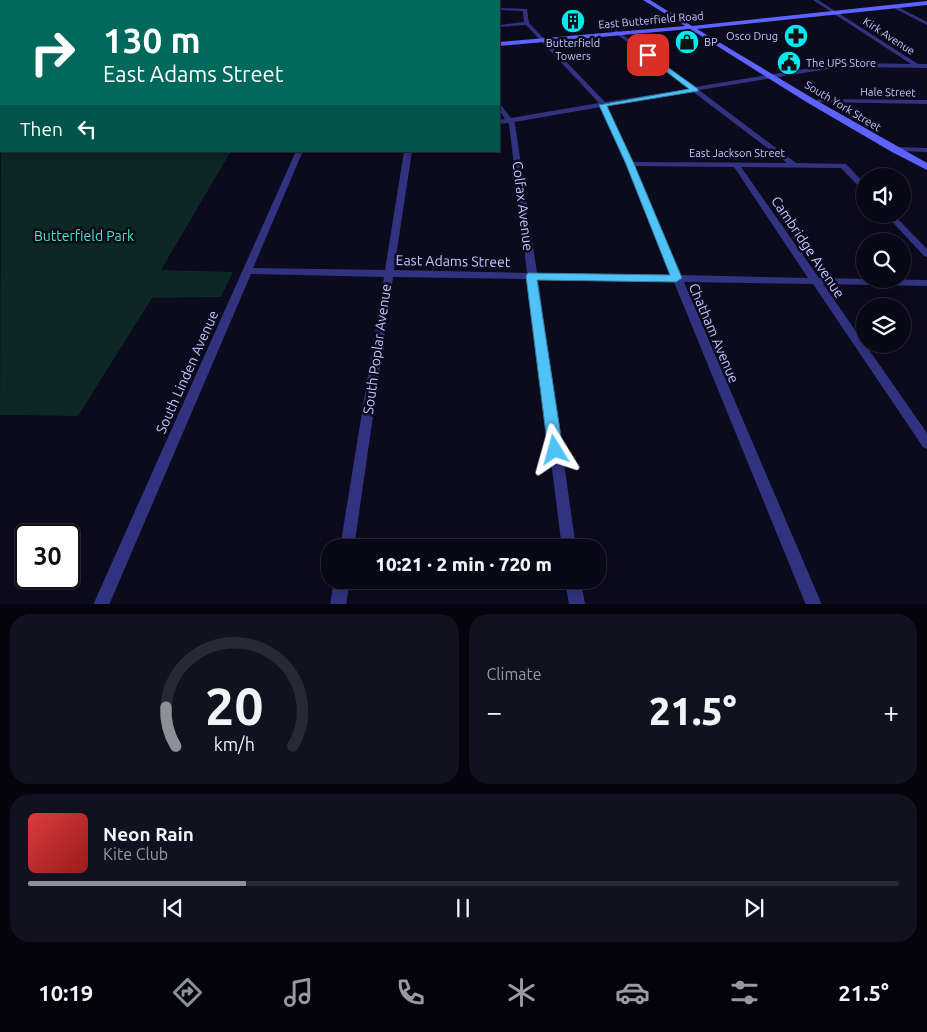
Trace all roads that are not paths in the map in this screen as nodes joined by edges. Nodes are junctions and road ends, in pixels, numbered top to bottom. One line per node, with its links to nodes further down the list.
1 (646, 0): 12 (main road)
2 (654, 0): 12 (main road)
3 (815, 0): 7 (street, Kirk Avenue)
4 (927, 3): 5 (main road, East Butterfield Road)
5 (894, 6): 7 (main road, East Butterfield Road); 10 (street)
6 (500, 9): 9 (street)
7 (834, 12): 8 (main road, East Butterfield Road); 17 (street, Kirk Avenue)
8 (752, 20): 12 (main road, East Butterfield Road); 12 (main road, East Butterfield Road)
9 (527, 24): 11 (street); 15 (street, Chatham Avenue)
10 (927, 24)
11 (500, 26)
12 (692, 26): 13 (main road); 13 (main road, East Butterfield Road); 14 (main road, East Butterfield Road); 20 (main road, South York Street)
13 (672, 29): 14 (main road, East Butterfield Road)
14 (618, 32): 15 (main road, East Butterfield Road); 21 (street)
15 (545, 39): 16 (main road, East Butterfield Road); 24 (street, Chatham Avenue)
16 (500, 44)
17 (916, 66): 18 (street); 19 (street, Kirk Avenue); 20 (street)
18 (927, 66)
19 (927, 72)
20 (776, 77): 21 (street); 22 (main road, South York Street); 30 (main road, South York Street)
21 (695, 90): 24 (street); 33 (street)
22 (819, 101): 23 (street, Hale Street); 30 (main road, South York Street)
23 (927, 102)
24 (603, 105): 26 (street); 31 (street, Chatham Avenue)
25 (500, 109): 26 (street, Colfax Avenue)
26 (504, 122): 40 (street, Colfax Avenue)
27 (927, 150): 30 (street)
28 (300, 152): 38 (street, South Linden Avenue)
29 (408, 152): 39 (street, South Poplar Avenue)
30 (905, 153): 34 (main road, South York Street)
31 (630, 164): 32 (street, East Jackson Street); 41 (street, Chatham Avenue)
32 (736, 165): 33 (street, East Jackson Street); 42 (street, Cambridge Avenue)
33 (794, 165): 35 (street, East Jackson Street)
34 (927, 167)
35 (856, 179)
36 (898, 223): 37 (street)
37 (927, 254)
38 (248, 271): 39 (street, East Adams Street); 49 (street, South Linden Avenue)
39 (388, 273): 40 (street, East Adams Street); 45 (street, South Poplar Avenue)
40 (532, 276): 41 (street, East Adams Street); 46 (street, Colfax Avenue)
41 (676, 278): 42 (street, East Adams Street); 52 (street, Chatham Avenue)
42 (815, 281): 43 (street, East Adams Street); 44 (street, Cambridge Avenue)
43 (927, 283)
44 (927, 442)
45 (348, 539)
46 (568, 539)
47 (340, 589): 50 (street)
48 (574, 589): 51 (street)
49 (101, 604)
50 (338, 604)
51 (576, 604)
52 (814, 604)

